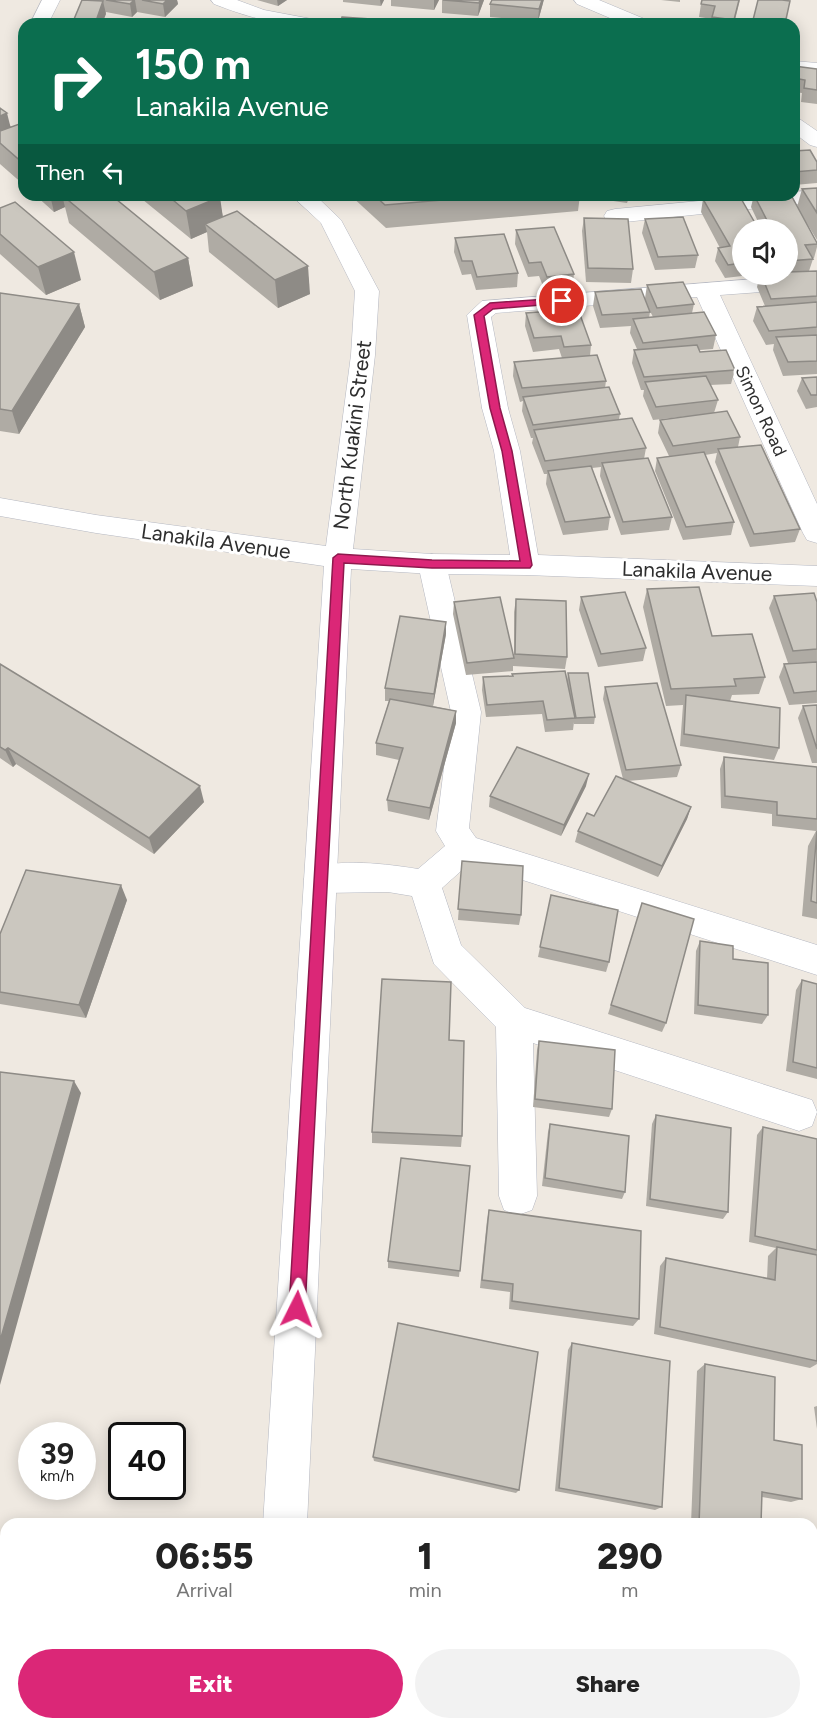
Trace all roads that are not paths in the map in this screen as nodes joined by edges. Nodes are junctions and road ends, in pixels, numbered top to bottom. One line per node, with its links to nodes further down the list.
1 (51, 0): 4 (street)
2 (220, 0): 5 (street)
3 (583, 0): 6 (street)
4 (42, 18)
5 (277, 18)
6 (625, 18)
7 (800, 68): 8 (street)
8 (817, 69)
9 (800, 128): 10 (street)
10 (817, 141)
11 (817, 195): 12 (street)
12 (800, 197)
13 (309, 201): 20 (street, North Kuakini Street)
14 (759, 201): 15 (street)
15 (615, 216)
16 (817, 281): 17 (street)
17 (705, 290): 19 (street, Simon Road); 22 (street)
18 (0, 507): 20 (street, Lanakila Avenue)
19 (817, 533)
20 (338, 558): 21 (street, Lanakila Avenue); 25 (street, North Kuakini Street)
21 (432, 564): 22 (street, Lanakila Avenue); 24 (street)
22 (526, 565): 23 (street, Lanakila Avenue)
23 (817, 576)
24 (465, 848): 26 (street); 27 (street)
25 (321, 879): 26 (street); 31 (street, North Kuakini Street)
26 (424, 884): 28 (street)
27 (817, 960)
28 (514, 1022): 29 (street); 30 (street)
29 (800, 1113)
30 (518, 1196)
31 (285, 1518)

